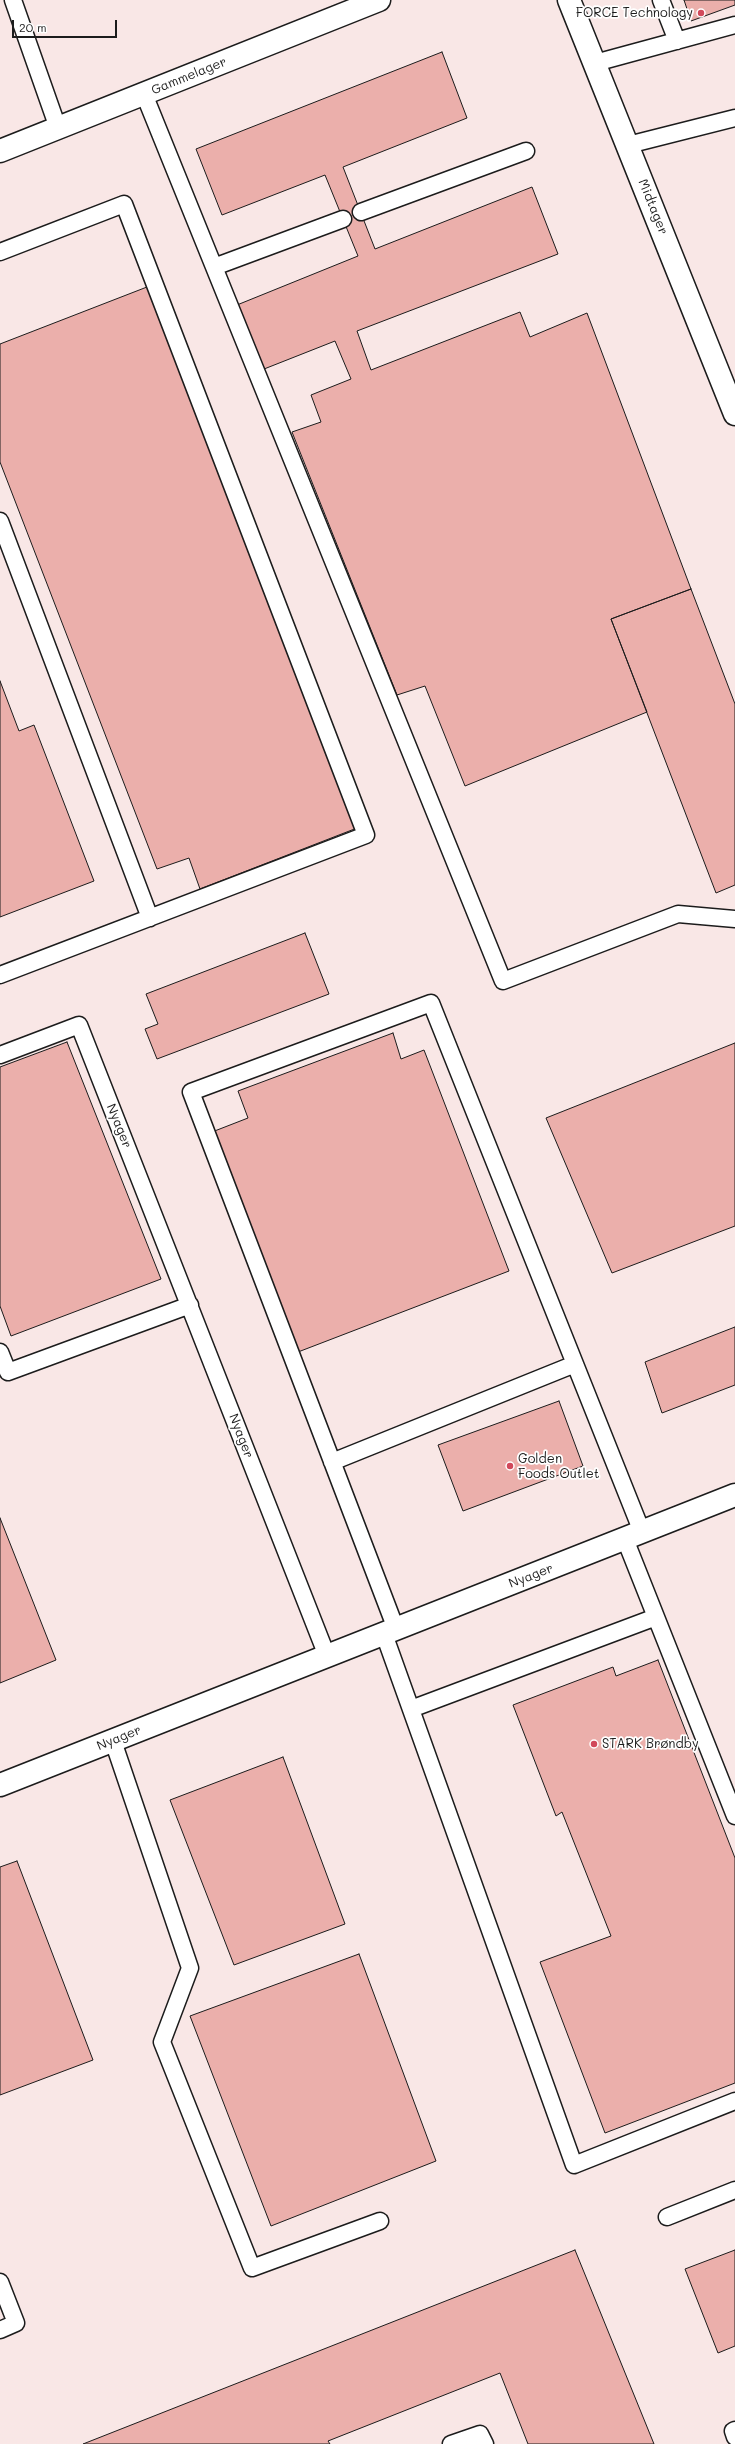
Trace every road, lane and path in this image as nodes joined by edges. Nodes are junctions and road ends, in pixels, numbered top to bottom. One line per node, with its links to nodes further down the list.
1 (13, 0): 10 (lane)
2 (379, 0): 8 (street, Gammelager)
3 (569, 0): 7 (street, Midtager)
4 (662, 0): 6 (lane)
5 (735, 24): 6 (lane)
6 (677, 41): 7 (lane)
7 (595, 63): 11 (street, Midtager)
8 (144, 94): 10 (street, Gammelager); 17 (lane)
9 (735, 118): 11 (lane)
10 (58, 128): 12 (street, Gammelager)
11 (628, 145): 18 (street, Midtager)
12 (0, 151)
13 (526, 151): 14 (lane)
14 (361, 212)
15 (343, 219): 17 (lane)
16 (0, 252): 20 (lane)
17 (214, 267): 21 (lane)
18 (735, 414)
19 (0, 521): 20 (lane)
20 (150, 918): 22 (lane)
21 (735, 919)
22 (0, 975)
23 (0, 1055): 24 (lane, Nyager)
24 (190, 1305): 25 (lane); 32 (lane, Nyager)
25 (0, 1352)
26 (575, 1364): 27 (lane); 27 (lane); 29 (lane)
27 (332, 1462): 31 (lane)
28 (735, 1495): 29 (street, Nyager)
29 (633, 1535): 30 (lane); 31 (street, Nyager)
30 (656, 1617): 33 (lane); 36 (lane)
31 (390, 1631): 32 (street, Nyager); 33 (lane)
32 (327, 1656): 34 (street, Nyager)
33 (411, 1709): 37 (lane)
34 (113, 1740): 35 (street, Nyager); 40 (lane)
35 (0, 1785)
36 (735, 1816)
37 (735, 2101)
38 (735, 2190): 39 (lane)
39 (667, 2217)
40 (380, 2222)
41 (0, 2282): 42 (lane)
42 (0, 2330)
43 (735, 2430): 44 (lane)
44 (735, 2437)
45 (451, 2444): 46 (lane)
46 (485, 2444)

